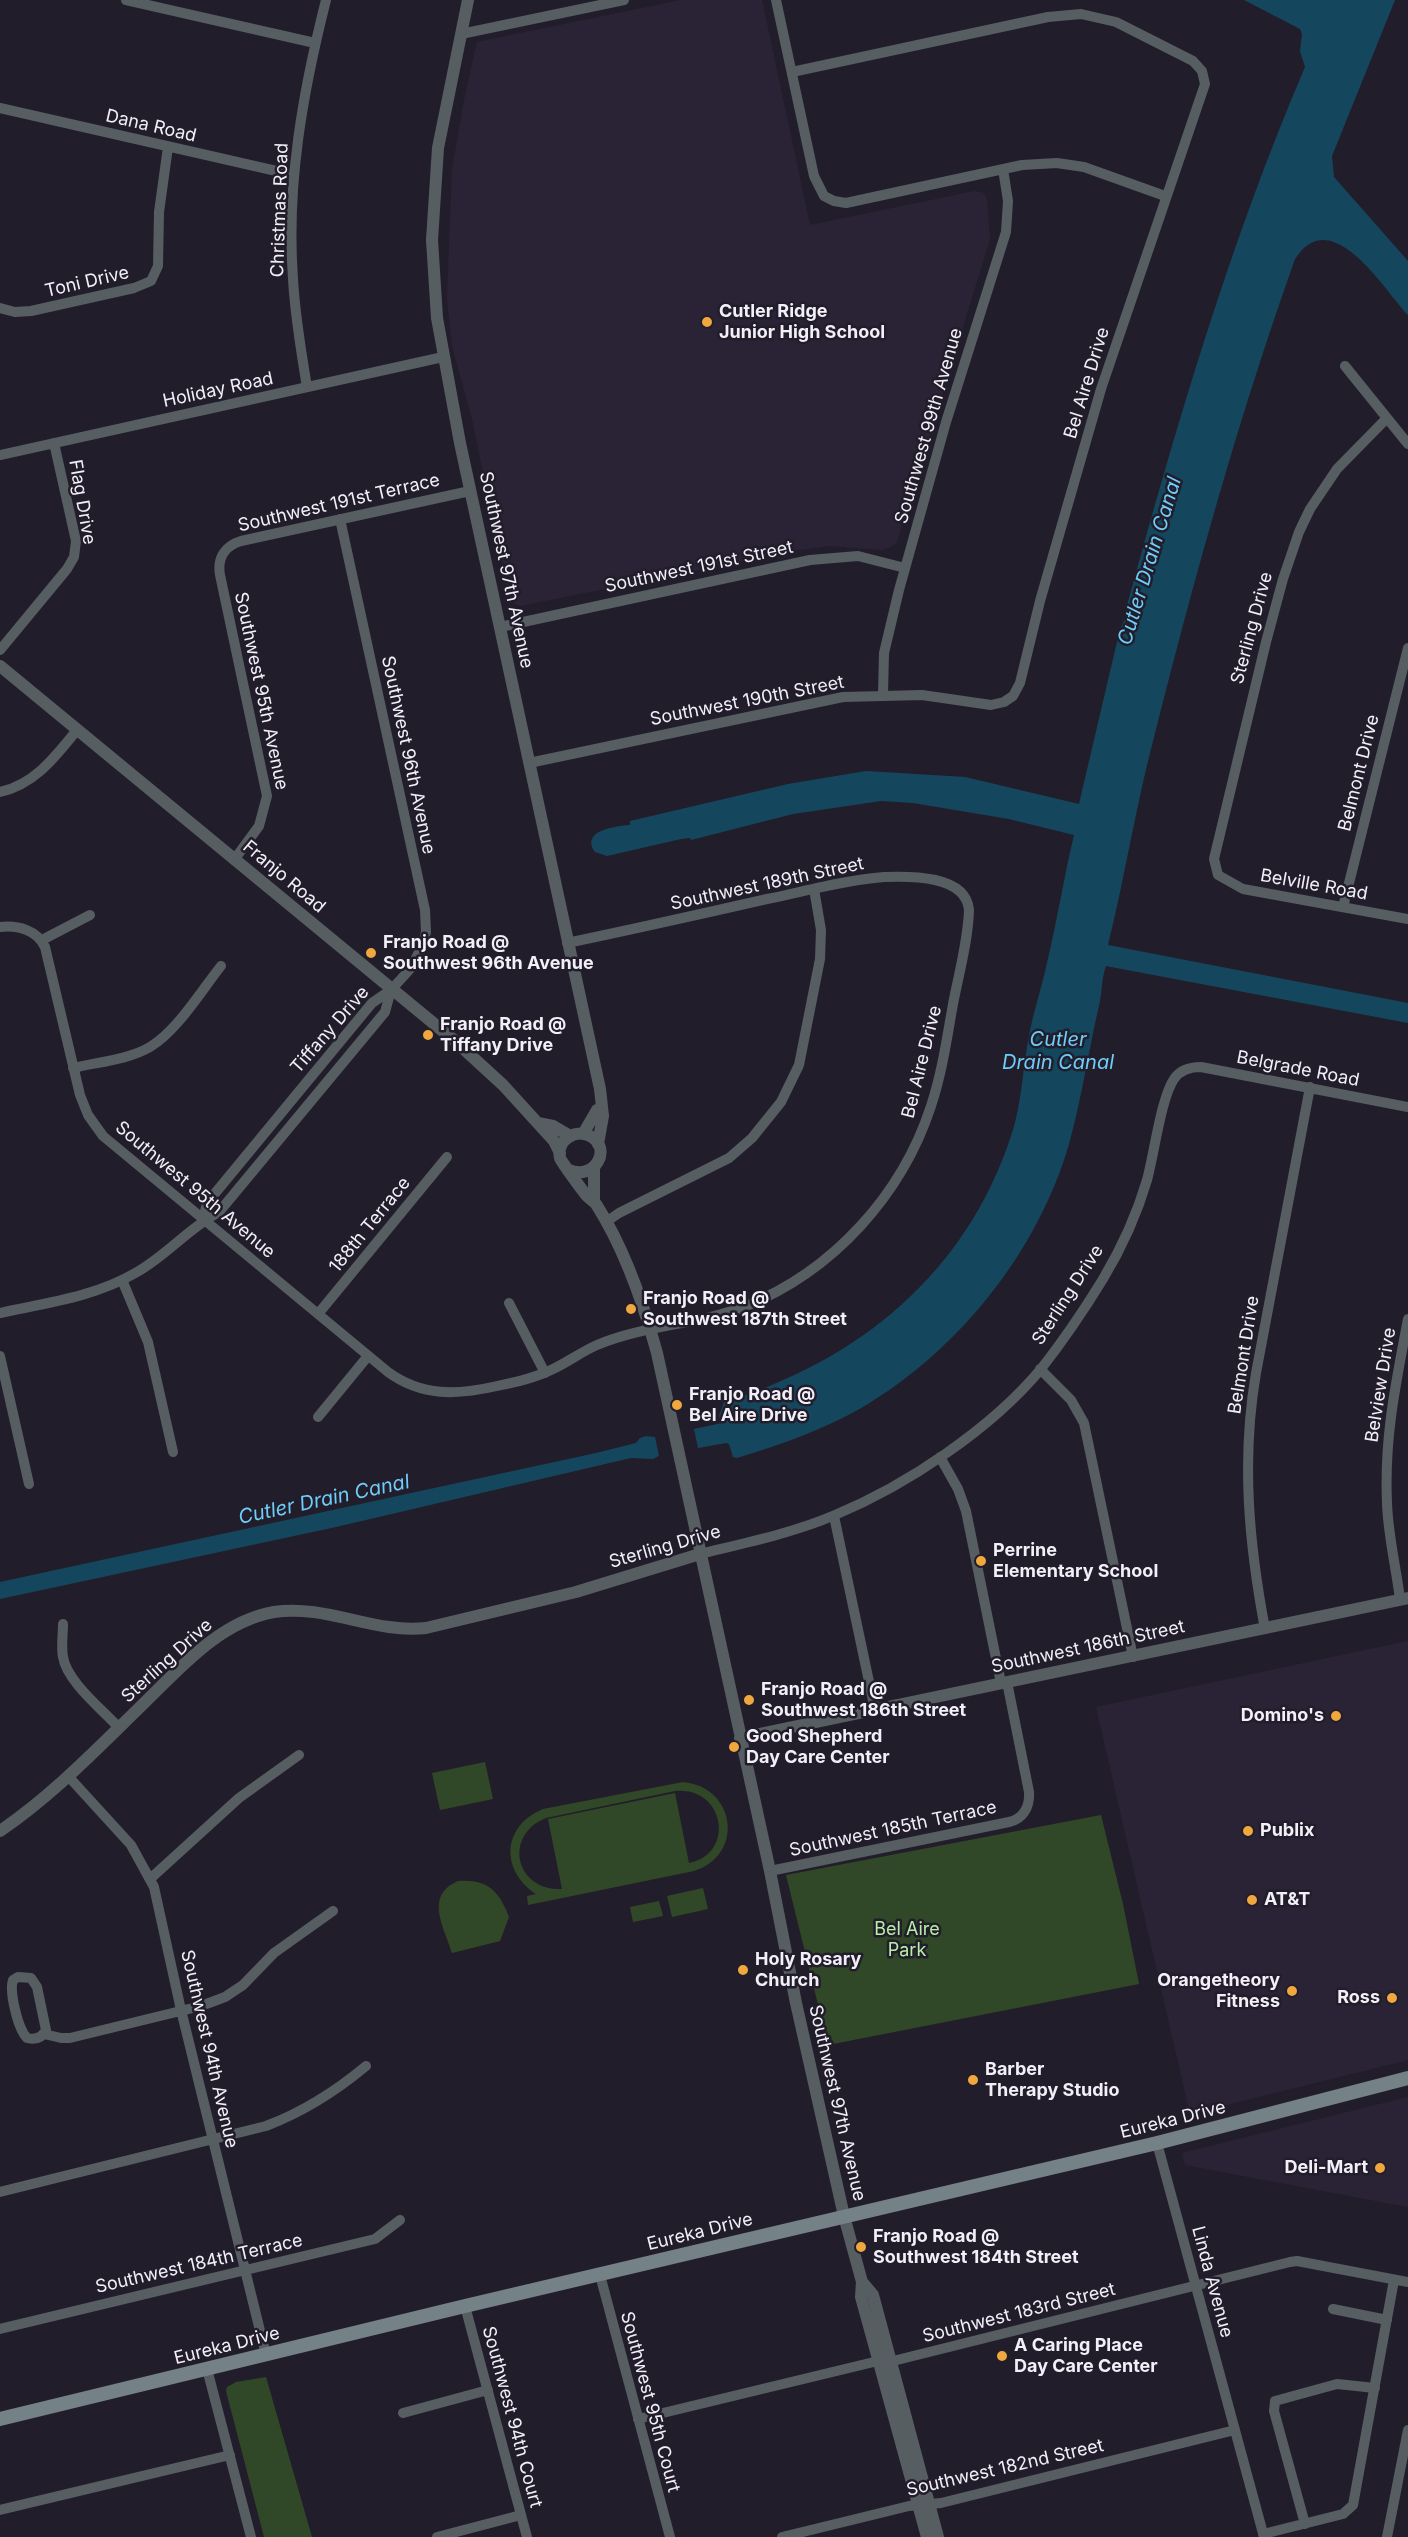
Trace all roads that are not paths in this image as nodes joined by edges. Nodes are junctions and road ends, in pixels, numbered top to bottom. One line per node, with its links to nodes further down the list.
1 (126, 0): 7 (street)
2 (326, 0): 7 (street, Christmas Road)
3 (468, 0): 6 (street, Southwest 97th Avenue)
4 (624, 0): 6 (street)
5 (776, 0): 8 (street)
6 (460, 34): 15 (street, Southwest 97th Avenue)
7 (315, 43): 12 (street, Christmas Road)
8 (792, 72): 11 (street); 13 (street, Bel Aire Drive)
9 (0, 108): 10 (street, Dana Road)
10 (168, 147): 12 (street, Dana Road); 14 (street, Toni Drive)
11 (1002, 169): 13 (street); 25 (street, Southwest 99th Avenue)
12 (294, 175): 17 (street, Christmas Road)
13 (1165, 196): 31 (street, Bel Aire Drive)
14 (0, 308)
15 (443, 357): 17 (street, Holiday Road); 22 (street, Southwest 97th Avenue)
16 (1345, 366): 18 (street)
17 (307, 387): 19 (street, Holiday Road)
18 (1387, 418): 20 (street); 36 (street, Sterling Drive)
19 (54, 443): 21 (street, Holiday Road); 28 (street, Flag Drive)
20 (1408, 444)
21 (0, 455)
22 (470, 491): 23 (street, Southwest 191st Terrace); 26 (street, Southwest 97th Avenue)
23 (340, 519): 24 (street, Southwest 191st Terrace); 46 (street, Southwest 96th Avenue)
24 (221, 556): 35 (street, Southwest 95th Avenue)
25 (905, 568): 26 (street, Southwest 191st Street); 30 (street, Southwest 99th Avenue)
26 (500, 627): 33 (street, Southwest 97th Avenue)
27 (1408, 648): 39 (street, Belmont Drive)
28 (0, 650)
29 (0, 666): 32 (street, Franjo Road)
30 (883, 694): 31 (street, Southwest 190th Street); 33 (street, Southwest 190th Street)
31 (1008, 700)
32 (77, 730): 34 (street); 35 (street, Franjo Road)
33 (530, 763): 44 (street, Southwest 97th Avenue)
34 (0, 792)
35 (234, 860): 46 (street, Franjo Road)
36 (1218, 874): 39 (street, Belville Road)
37 (814, 889): 38 (street, Southwest 189th Street); 44 (street, Southwest 189th Street); 62 (street)
38 (968, 901): 68 (street, Bel Aire Drive)
39 (1343, 907): 41 (street, Belville Road)
40 (90, 915): 43 (street)
41 (1408, 919)
42 (0, 927): 43 (street)
43 (42, 940): 47 (street, Southwest 95th Avenue)
44 (567, 943): 51 (street, Southwest 97th Avenue)
45 (221, 966): 47 (street)
46 (391, 990): 52 (street, Franjo Road); 61 (street, Tiffany Drive); 61 (street, Tiffany Drive)
47 (73, 1068): 61 (street, Southwest 95th Avenue)
48 (1181, 1072): 49 (street, Belgrade Road); 71 (street, Sterling Drive)
49 (1310, 1088): 50 (street, Belgrade Road); 81 (street, Belmont Drive)
50 (1408, 1107)
51 (600, 1109): 53 (street); 55 (street, Southwest 97th Avenue)
52 (538, 1123): 54 (street, Franjo Road); 56 (street, Franjo Road)
53 (583, 1134): 54 (street); 55 (street)
54 (570, 1136): 56 (street)
55 (598, 1144): 58 (street)
56 (560, 1153): 59 (street)
57 (447, 1157): 66 (street, 188th Terrace)
58 (594, 1168): 59 (street); 60 (street)
59 (569, 1170): 60 (street, Southwest 97th Avenue)
60 (594, 1202): 62 (street, Southwest 97th Avenue)
61 (203, 1220): 63 (street, Tiffany Drive); 66 (street, Southwest 95th Avenue)
62 (606, 1222): 68 (street, Southwest 97th Avenue)
63 (122, 1280): 65 (street, Tiffany Drive); 74 (street)
64 (509, 1303): 72 (street)
65 (0, 1313)
66 (318, 1314): 70 (street, Southwest 95th Avenue)
67 (1408, 1319): 79 (street, Belview Drive)
68 (650, 1330): 72 (street, Bel Aire Drive); 78 (street, Southwest 97th Avenue)
69 (0, 1356): 76 (street)
70 (368, 1356): 72 (street, Southwest 95th Avenue); 73 (street)
71 (1040, 1369): 75 (street, Sterling Drive); 82 (street)
72 (544, 1373)
73 (318, 1417)
74 (174, 1452)
75 (940, 1457): 77 (street, Sterling Drive); 83 (street)
76 (28, 1484)
77 (834, 1516): 78 (street, Sterling Drive); 84 (street)
78 (700, 1554): 85 (street, Sterling Drive); 86 (street, Southwest 97th Avenue)
79 (1404, 1598): 81 (street, Southwest 186th Street)
80 (63, 1624): 85 (street)
81 (1265, 1629): 82 (street, Southwest 186th Street)
82 (1133, 1657): 83 (street, Southwest 186th Street)
83 (1004, 1683): 84 (street, Southwest 186th Street); 90 (street, Southwest 185th Terrace)
84 (875, 1710): 86 (street, Southwest 186th Street)
85 (119, 1728): 88 (street, Sterling Drive)
86 (740, 1738): 90 (street, Southwest 97th Avenue)
87 (299, 1755): 91 (street)
88 (68, 1776): 89 (street, Sterling Drive); 91 (street, Southwest 94th Avenue)
89 (0, 1831)
90 (770, 1871): 100 (street, Southwest 97th Avenue)
91 (150, 1878): 93 (street, Southwest 94th Avenue)
92 (333, 1911): 93 (street)
93 (181, 2010): 94 (street); 97 (street, Southwest 94th Avenue)
94 (44, 2034): 94 (street)
95 (366, 2066): 97 (street)
96 (1408, 2078): 98 (main road, Eureka Drive)
97 (213, 2140): 99 (street); 102 (street, Southwest 94th Avenue)
98 (1157, 2143): 100 (main road, Eureka Drive); 106 (street, Linda Avenue)
99 (0, 2192)
100 (844, 2216): 103 (main road, Eureka Drive); 112 (street, Southwest 97th Avenue)
101 (400, 2220): 102 (street, Southwest 184th Terrace)
102 (244, 2271): 110 (street, Southwest 184th Terrace); 111 (street, Southwest 94th Avenue)
103 (600, 2275): 107 (main road, Eureka Drive); 118 (street, Southwest 95th Court)
104 (1394, 2280): 105 (street, Southwest 183rd Street); 106 (street, Southwest 183rd Street); 109 (street)
105 (1408, 2282)
106 (1196, 2286): 112 (street, Southwest 183rd Street); 119 (street, Linda Avenue)
107 (465, 2306): 111 (main road, Eureka Drive); 115 (street, Southwest 94th Court)
108 (1333, 2309): 109 (street)
109 (1387, 2320): 114 (street)
110 (0, 2329)
111 (266, 2355): 113 (main road, Eureka Drive)
112 (884, 2362): 118 (street, Southwest 183rd Street); 122 (street, Southwest 97th Avenue)
113 (207, 2369): 117 (main road, Eureka Drive); 121 (street)
114 (1375, 2388): 125 (street); 125 (street)
115 (488, 2390): 116 (street); 124 (street, Southwest 94th Court)
116 (403, 2413)
117 (0, 2419)
118 (638, 2419): 130 (street, Southwest 95th Court)
119 (1235, 2430): 122 (street, Southwest 182nd Street); 126 (street, Linda Avenue)
120 (1408, 2430): 134 (street)
121 (230, 2455): 123 (street); 127 (street)
122 (923, 2505): 131 (street, Southwest 182nd Street); 132 (street, Southwest 97th Avenue); 133 (street, Southwest 97th Avenue)
123 (0, 2510)
124 (521, 2515): 128 (street); 129 (street, Southwest 94th Court)
125 (1305, 2524): 126 (street)
126 (1263, 2535)
127 (251, 2537)
128 (437, 2537)
129 (527, 2537)
130 (670, 2537)
131 (782, 2537)
132 (927, 2537)
133 (938, 2537)
134 (1387, 2537)

